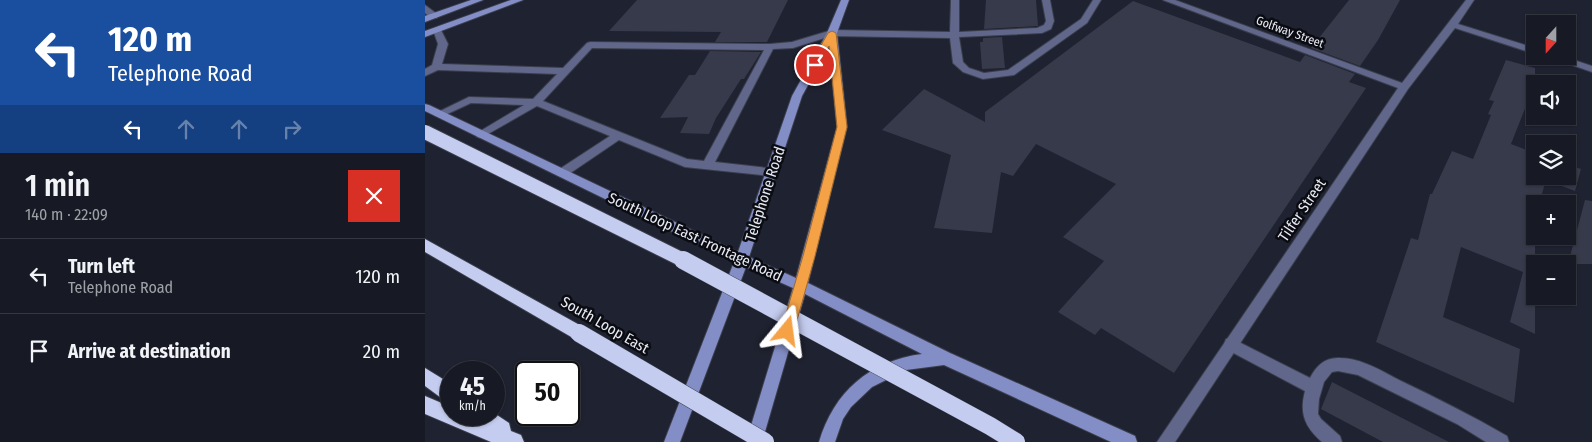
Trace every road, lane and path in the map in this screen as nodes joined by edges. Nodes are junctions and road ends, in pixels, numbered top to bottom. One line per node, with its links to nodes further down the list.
1 (479, 0): 10 (main road)
2 (519, 0): 12 (main road)
3 (845, 0): 14 (main road, Telephone Road)
4 (955, 0): 15 (street)
5 (1046, 0): 15 (street)
6 (1097, 0): 15 (street)
7 (1167, 0): 23 (street, Golfway Street)
8 (1470, 0): 11 (street, Tilfer Street)
9 (425, 8): 10 (street)
10 (429, 17)
11 (1453, 25): 17 (street); 23 (street, Tilfer Street)
12 (437, 30): 13 (main road); 19 (street)
13 (425, 34)
14 (832, 34): 15 (street); 16 (street); 31 (main road, Telephone Road); 35 (main road, Telephone Road)
15 (954, 35)
16 (770, 47): 21 (street); 30 (street)
17 (1526, 48)
18 (1576, 64): 20 (street)
19 (436, 67): 21 (street); 22 (street)
20 (1592, 69)
21 (566, 71): 24 (street)
22 (425, 73)
23 (1404, 87): 36 (street, Tilfer Street)
24 (536, 102): 26 (street); 28 (street); 29 (street)
25 (425, 107): 26 (main road, South Loop East Frontage Road)
26 (439, 114): 28 (main road, South Loop East Frontage Road)
27 (425, 132): 49 (highway, bridge)
28 (481, 135): 32 (main road, South Loop East Frontage Road)
29 (618, 136): 30 (street); 32 (street)
30 (707, 166): 31 (street)
31 (772, 172): 34 (main road, Telephone Road)
32 (563, 173): 34 (main road, South Loop East Frontage Road)
33 (425, 245): 47 (highway, South Loop East, bridge)
34 (742, 260): 35 (main road, South Loop East Frontage Road); 45 (main road, Telephone Road)
35 (801, 286): 37 (main road, South Loop East Frontage Road); 46 (main road, Telephone Road)
36 (1231, 344): 40 (street); 51 (street, Tilfer Street)
37 (945, 358): 48 (main road); 50 (main road, South Loop East Frontage Road)
38 (425, 376): 39 (highway)
39 (440, 386)
40 (1314, 388): 52 (street); 53 (street)
41 (425, 405): 43 (highway)
42 (496, 426): 44 (highway)
43 (514, 442)
44 (519, 442)
45 (672, 442)
46 (755, 442)
47 (765, 442)
48 (827, 442)
49 (1016, 442)
50 (1129, 442)
51 (1165, 442)
52 (1333, 442)
53 (1501, 442)

